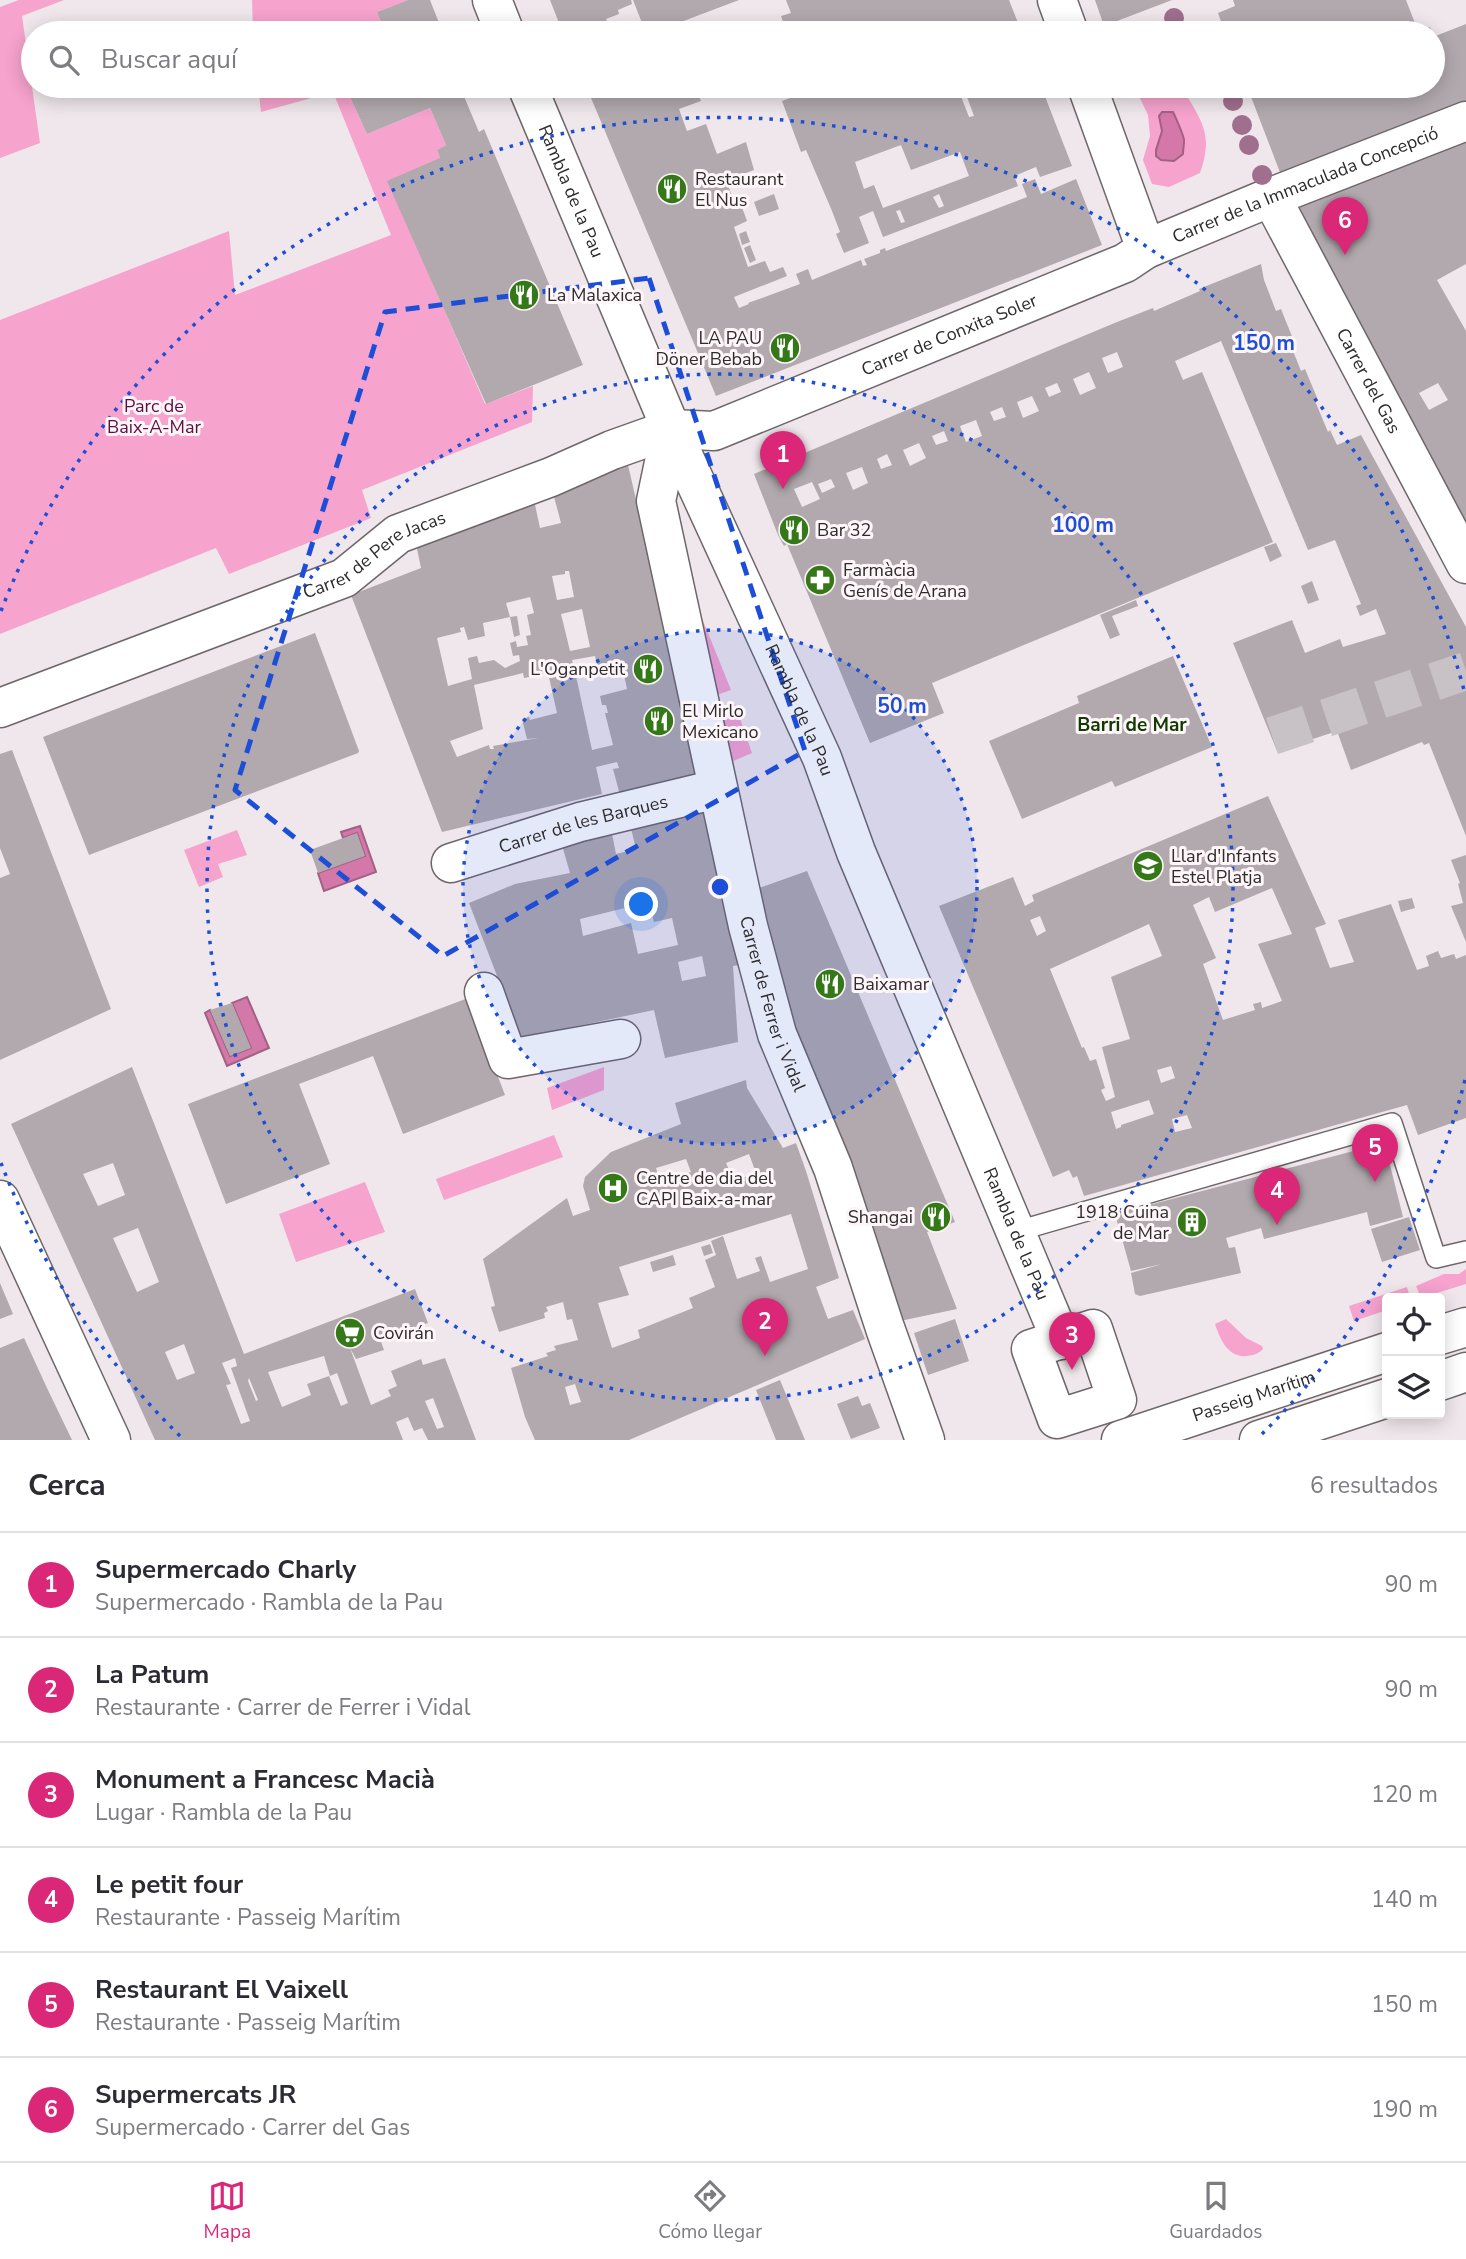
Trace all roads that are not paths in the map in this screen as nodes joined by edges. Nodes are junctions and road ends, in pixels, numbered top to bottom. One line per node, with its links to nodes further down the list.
1 (492, 0): 3 (street)
2 (1057, 0): 4 (street)
3 (500, 21)
4 (1065, 21)
5 (532, 98): 11 (street, Rambla de la Pau)
6 (1091, 98): 9 (street)
7 (1466, 121): 8 (street, Carrer de la Immaculada Concepció)
8 (1271, 197): 9 (street, Carrer de la Immaculada Concepció); 12 (street, Carrer del Gas)
9 (1146, 249): 10 (street, Carrer de Conxita Soler)
10 (750, 415): 11 (street, Carrer de Pere Jacas)
11 (671, 429): 13 (street, Carrer de Pere Jacas); 14 (street, Carrer de Ferrer i Vidal); 19 (street, Rambla de la Pau)
12 (1466, 564)
13 (0, 708)
14 (717, 789): 15 (street, Carrer de les Barques); 29 (street, Carrer de Ferrer i Vidal)
15 (451, 863)
16 (484, 992): 17 (street)
17 (621, 1039)
18 (0, 1200): 28 (street)
19 (1014, 1231): 20 (lane); 27 (street, Rambla de la Pau)
20 (1466, 1251)
21 (1466, 1326): 22 (street)
22 (1445, 1333)
23 (1382, 1354): 30 (street, Passeig Marítim)
24 (1466, 1372): 25 (street)
25 (1445, 1379)
26 (1382, 1400): 31 (street)
27 (1092, 1425)
28 (111, 1440)
29 (925, 1440)
30 (1121, 1440)
31 (1259, 1440)

